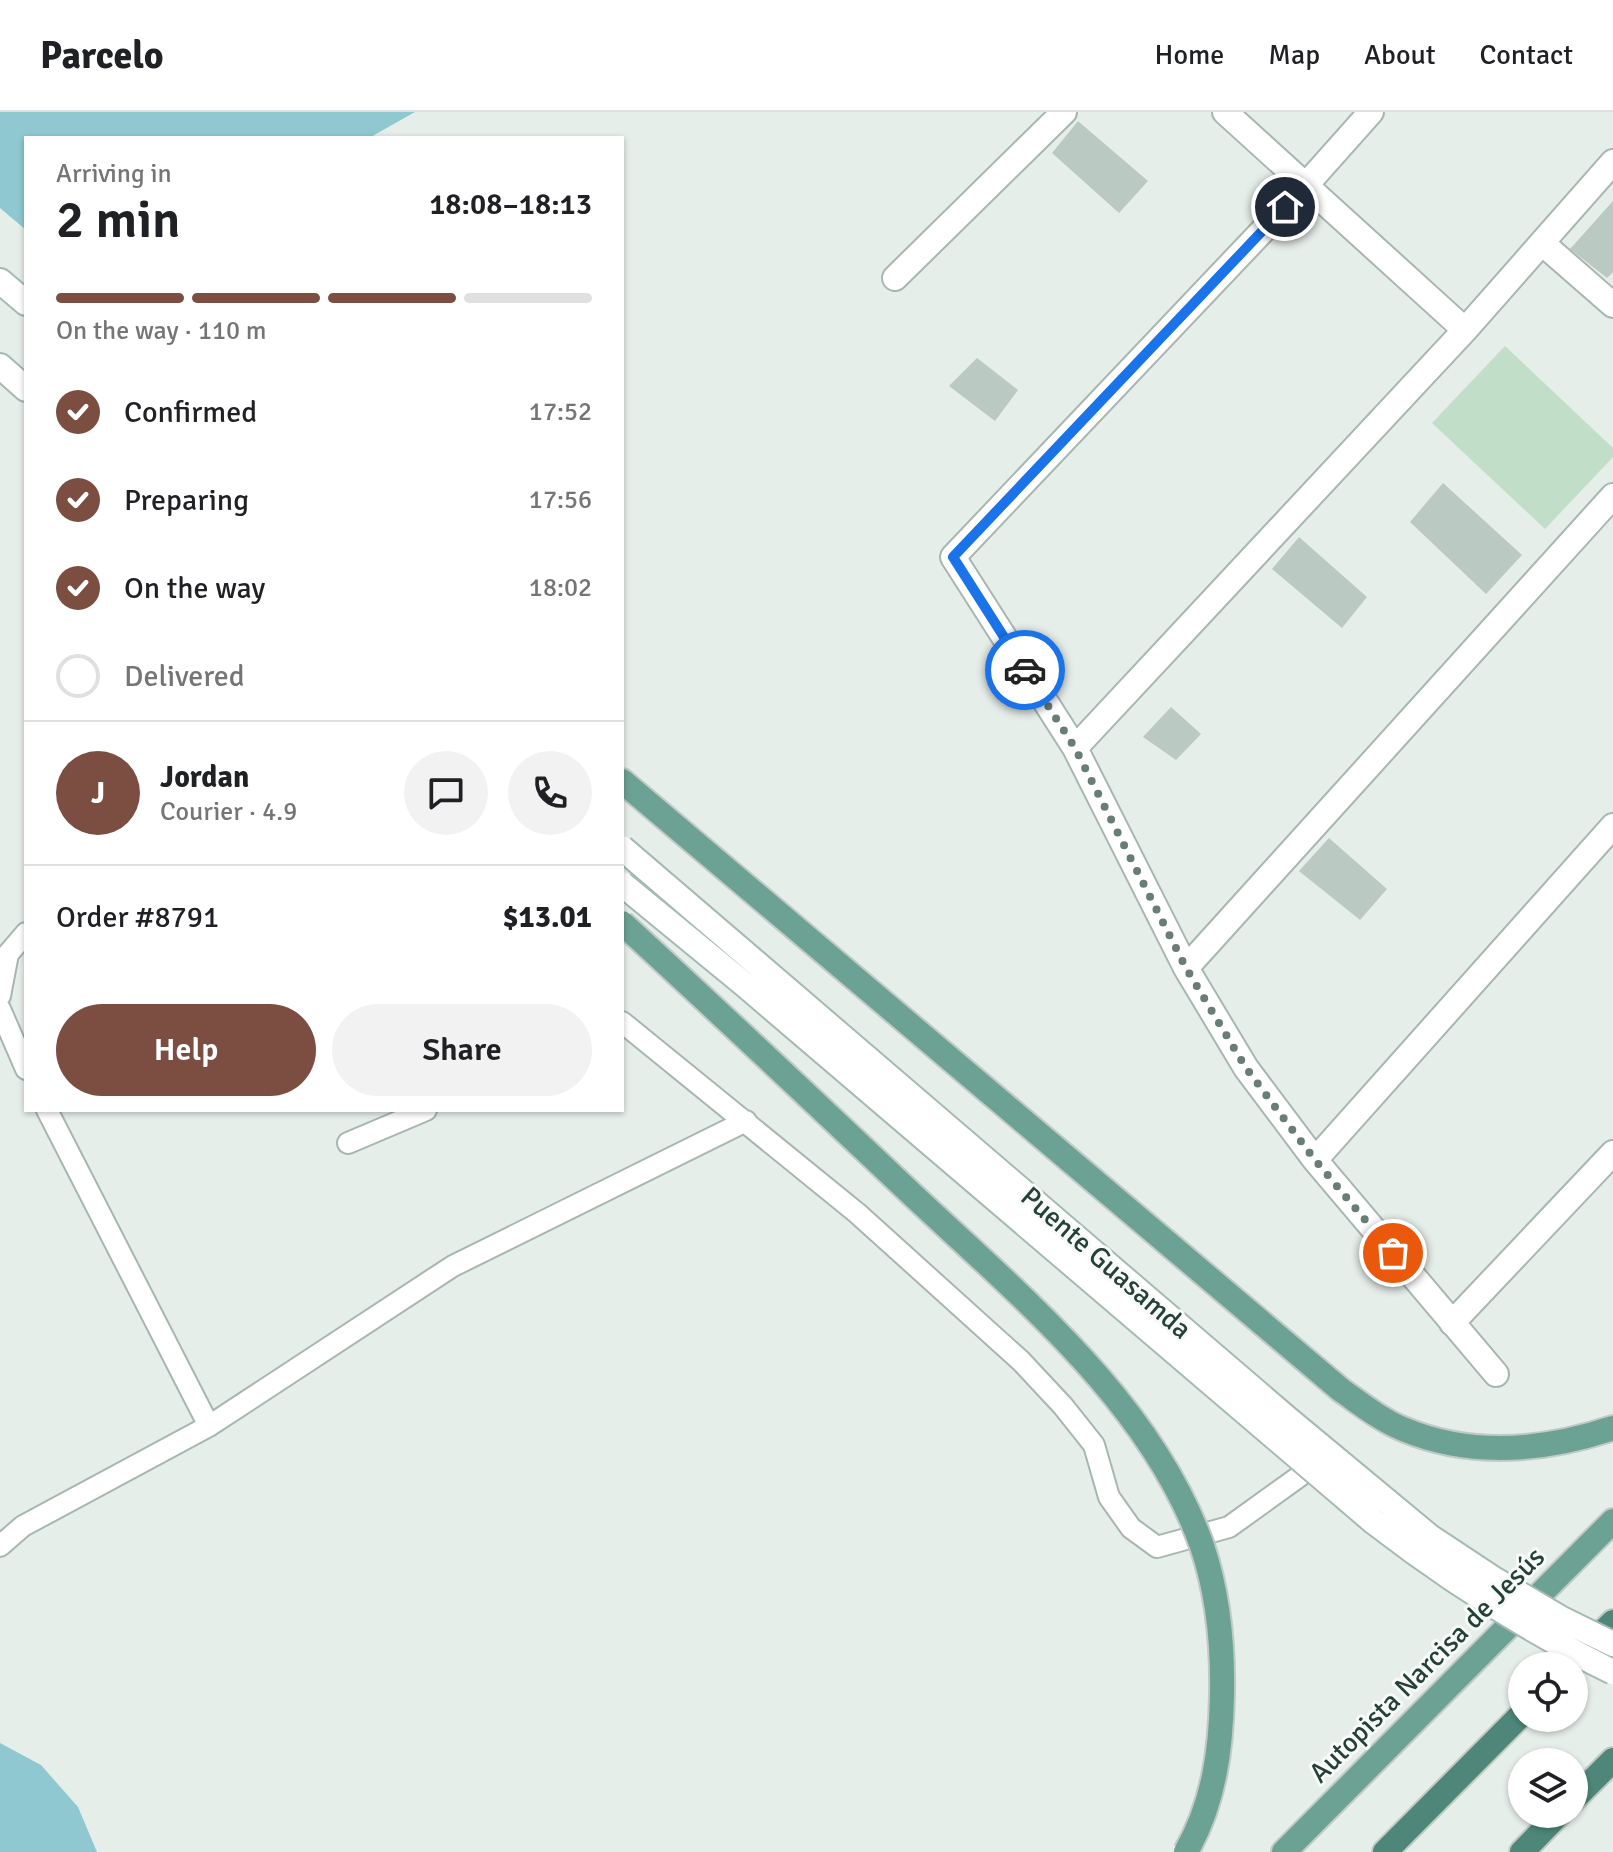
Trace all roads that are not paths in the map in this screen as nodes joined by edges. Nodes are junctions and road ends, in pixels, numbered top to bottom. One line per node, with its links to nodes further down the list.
1 (1064, 112): 7 (street)
2 (1225, 112): 5 (street)
3 (1371, 112): 5 (street)
4 (1613, 162): 6 (street)
5 (1306, 185): 11 (street); 15 (street)
6 (1542, 243): 10 (street); 11 (street)
7 (895, 278)
8 (0, 281): 9 (street)
9 (24, 301)
10 (1613, 305)
11 (1465, 330): 15 (street)
12 (0, 366): 13 (street)
13 (24, 387)
14 (1613, 496): 22 (street)
15 (1075, 748): 22 (street)
16 (624, 783): 36 (main road)
17 (1613, 826): 32 (street)
18 (624, 850): 41 (street, Puente Guasamda, bridge)
19 (624, 886): 37 (street, Puente Guasamda, bridge)
20 (624, 925): 48 (main road, bridge)
21 (24, 935): 23 (lane)
22 (1186, 968): 32 (street)
23 (0, 996)
24 (0, 1009): 26 (lane)
25 (624, 1024): 29 (lane)
26 (24, 1064)
27 (48, 1112): 35 (lane)
28 (421, 1112): 30 (lane)
29 (746, 1121): 35 (lane); 37 (lane)
30 (348, 1143)
31 (1613, 1153): 33 (street)
32 (1315, 1160): 33 (street)
33 (1452, 1323): 34 (street)
34 (1496, 1374)
35 (209, 1426): 39 (lane)
36 (1613, 1428)
37 (1311, 1468): 43 (street, Puente Guasamda, bridge)
38 (1613, 1521): 49 (main road, Autopista Narcisa de Jesús)
39 (0, 1546)
40 (1613, 1622): 42 (highway)
41 (1613, 1644)
42 (1583, 1652)
43 (1613, 1672)
44 (1508, 1728): 50 (highway)
45 (1613, 1760): 46 (highway)
46 (1588, 1785)
47 (1545, 1828): 51 (highway)
48 (1186, 1852)
49 (1284, 1852)
50 (1385, 1852)
51 (1522, 1852)

